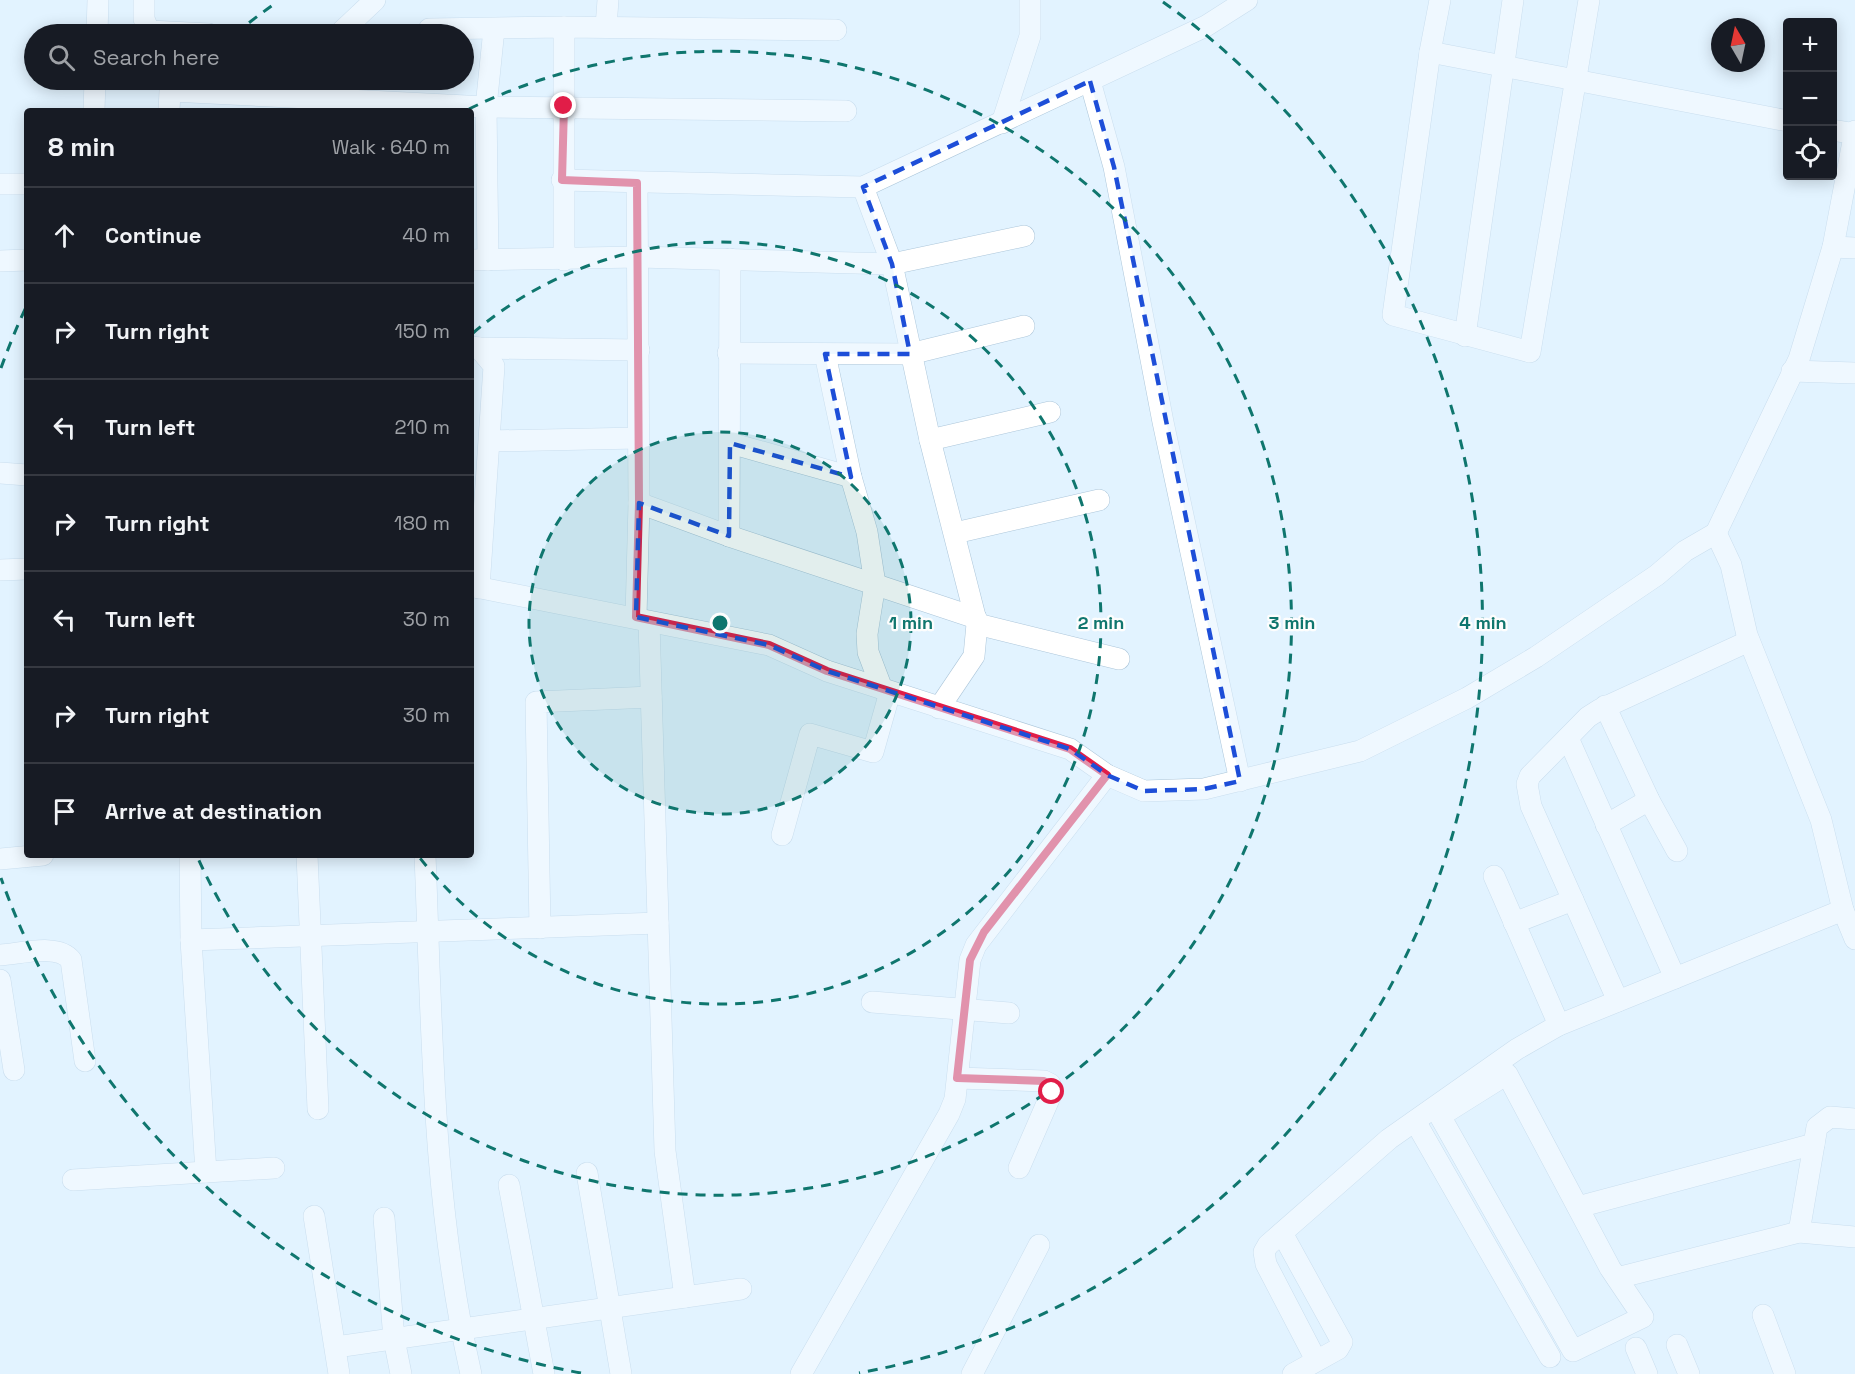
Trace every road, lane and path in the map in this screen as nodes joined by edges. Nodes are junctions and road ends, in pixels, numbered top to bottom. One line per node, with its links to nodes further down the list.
1 (98, 0): 10 (street)
2 (144, 0): 11 (street)
3 (375, 0): 12 (street)
4 (608, 0): 14 (street)
5 (1030, 0): 31 (street)
6 (1247, 0): 21 (street)
7 (1440, 0): 18 (street)
8 (1513, 0): 19 (street)
9 (1589, 0): 20 (street)
10 (97, 24)
11 (146, 24)
12 (350, 24)
13 (564, 27): 14 (street); 16 (street); 24 (street)
14 (606, 27): 17 (street)
15 (474, 29): 16 (street)
16 (494, 29): 26 (street)
17 (836, 30)
18 (1430, 52): 19 (street); 51 (street)
19 (1502, 66): 20 (street); 51 (street)
20 (1577, 80): 30 (street); 51 (street)
21 (1090, 81): 31 (street); 86 (street)
22 (95, 90): 27 (street)
23 (325, 104): 25 (street); 28 (street)
24 (564, 106): 26 (street); 29 (street); 35 (street)
25 (402, 107): 26 (street)
26 (486, 107): 34 (street)
27 (94, 108)
28 (169, 108)
29 (846, 111)
30 (1783, 120)
31 (1002, 123): 39 (street)
32 (1837, 130): 33 (street)
33 (1855, 132): 41 (street)
34 (479, 175): 46 (street)
35 (562, 180): 36 (street); 47 (street)
36 (637, 183): 39 (street); 43 (street)
37 (0, 184): 38 (street)
38 (24, 184)
39 (864, 187): 49 (street)
40 (1024, 236): 49 (street)
41 (1833, 247): 42 (street); 57 (street)
42 (1855, 248)
43 (639, 257): 44 (street); 47 (street); 53 (street)
44 (730, 259): 49 (street); 54 (street)
45 (24, 260): 48 (street)
46 (480, 260): 47 (street)
47 (564, 260)
48 (0, 261)
49 (892, 264): 56 (street)
50 (1024, 326): 56 (street)
51 (1465, 336)
52 (475, 347): 53 (street); 62 (street)
53 (639, 350): 60 (street)
54 (728, 353): 55 (street); 63 (street)
55 (825, 354): 56 (street); 66 (street)
56 (910, 354): 61 (street)
57 (1792, 371): 58 (street); 70 (street)
58 (1855, 373)
59 (1050, 412): 61 (street)
60 (638, 438): 62 (street); 68 (street)
61 (930, 440): 69 (street)
62 (490, 441): 75 (street)
63 (730, 442): 66 (street); 71 (street)
64 (0, 474): 65 (street)
65 (24, 475)
66 (851, 477): 74 (street)
67 (1099, 500): 69 (street)
68 (639, 503): 71 (street); 76 (street)
69 (955, 533): 77 (street)
70 (1716, 533): 78 (street); 86 (street)
71 (729, 536): 74 (street)
72 (24, 569): 73 (street)
73 (0, 570)
74 (875, 584): 77 (street); 80 (street)
75 (475, 587): 76 (street)
76 (642, 620): 80 (street); 81 (street)
77 (976, 621): 79 (street); 83 (street)
78 (1749, 641): 82 (street); 98 (street)
79 (1119, 658)
80 (886, 690): 83 (street); 89 (street)
81 (651, 697): 100 (street); 101 (street)
82 (1605, 706): 84 (street); 87 (street)
83 (939, 708): 85 (street)
84 (1568, 738): 88 (street); 97 (street)
85 (1107, 775): 86 (street); 111 (street)
86 (1239, 781)
87 (1649, 800): 88 (street); 90 (street)
88 (1606, 825): 107 (street)
89 (782, 835)
90 (1677, 851)
91 (24, 857): 95 (street)
92 (190, 858): 105 (street)
93 (307, 858): 103 (street)
94 (425, 858): 102 (street)
95 (0, 859)
96 (1494, 876): 99 (street)
97 (1573, 900): 99 (street); 109 (street)
98 (1843, 910): 104 (street); 107 (street)
99 (1514, 923): 113 (street)
100 (658, 924): 101 (street); 136 (street)
101 (540, 928): 102 (street)
102 (428, 931): 103 (street); 140 (street)
103 (310, 935): 105 (street); 117 (street)
104 (1855, 939)
105 (191, 940): 123 (street)
106 (0, 955): 114 (street)
107 (1675, 978): 109 (street)
108 (0, 980): 115 (street)
109 (1618, 1001): 113 (street)
110 (872, 1002): 111 (street)
111 (965, 1009): 112 (street); 116 (street)
112 (1009, 1013)
113 (1559, 1025): 119 (street)
114 (85, 1061)
115 (14, 1070)
116 (957, 1078): 122 (street); 152 (street)
117 (318, 1109)
118 (1855, 1119): 120 (street)
119 (1415, 1121): 131 (street); 145 (street)
120 (1814, 1144): 127 (street); 130 (street)
121 (274, 1168): 123 (street)
122 (1018, 1168)
123 (206, 1172): 125 (street)
124 (587, 1173): 137 (street)
125 (73, 1180)
126 (509, 1185): 139 (street)
127 (1578, 1208): 134 (street); 134 (street)
128 (314, 1216): 143 (street)
129 (384, 1218): 141 (street)
130 (1799, 1232): 132 (street); 134 (street)
131 (1282, 1233): 146 (street); 146 (street)
132 (1855, 1238)
133 (1039, 1245): 153 (street)
134 (1617, 1278)
135 (741, 1289): 136 (street)
136 (685, 1297): 137 (street)
137 (610, 1307): 139 (street); 151 (street)
138 (1763, 1315): 157 (street)
139 (533, 1319): 140 (street); 150 (street)
140 (461, 1329): 141 (street); 149 (street)
141 (394, 1339): 143 (street); 148 (street)
142 (1677, 1345): 156 (street)
143 (336, 1347): 147 (street)
144 (1636, 1348): 155 (street)
145 (1550, 1357)
146 (1316, 1360): 154 (street)
147 (339, 1374)
148 (401, 1374)
149 (471, 1374)
150 (544, 1374)
151 (621, 1374)
152 (801, 1374)
153 (972, 1374)
154 (1293, 1374)
155 (1647, 1374)
156 (1689, 1374)
157 (1785, 1374)

